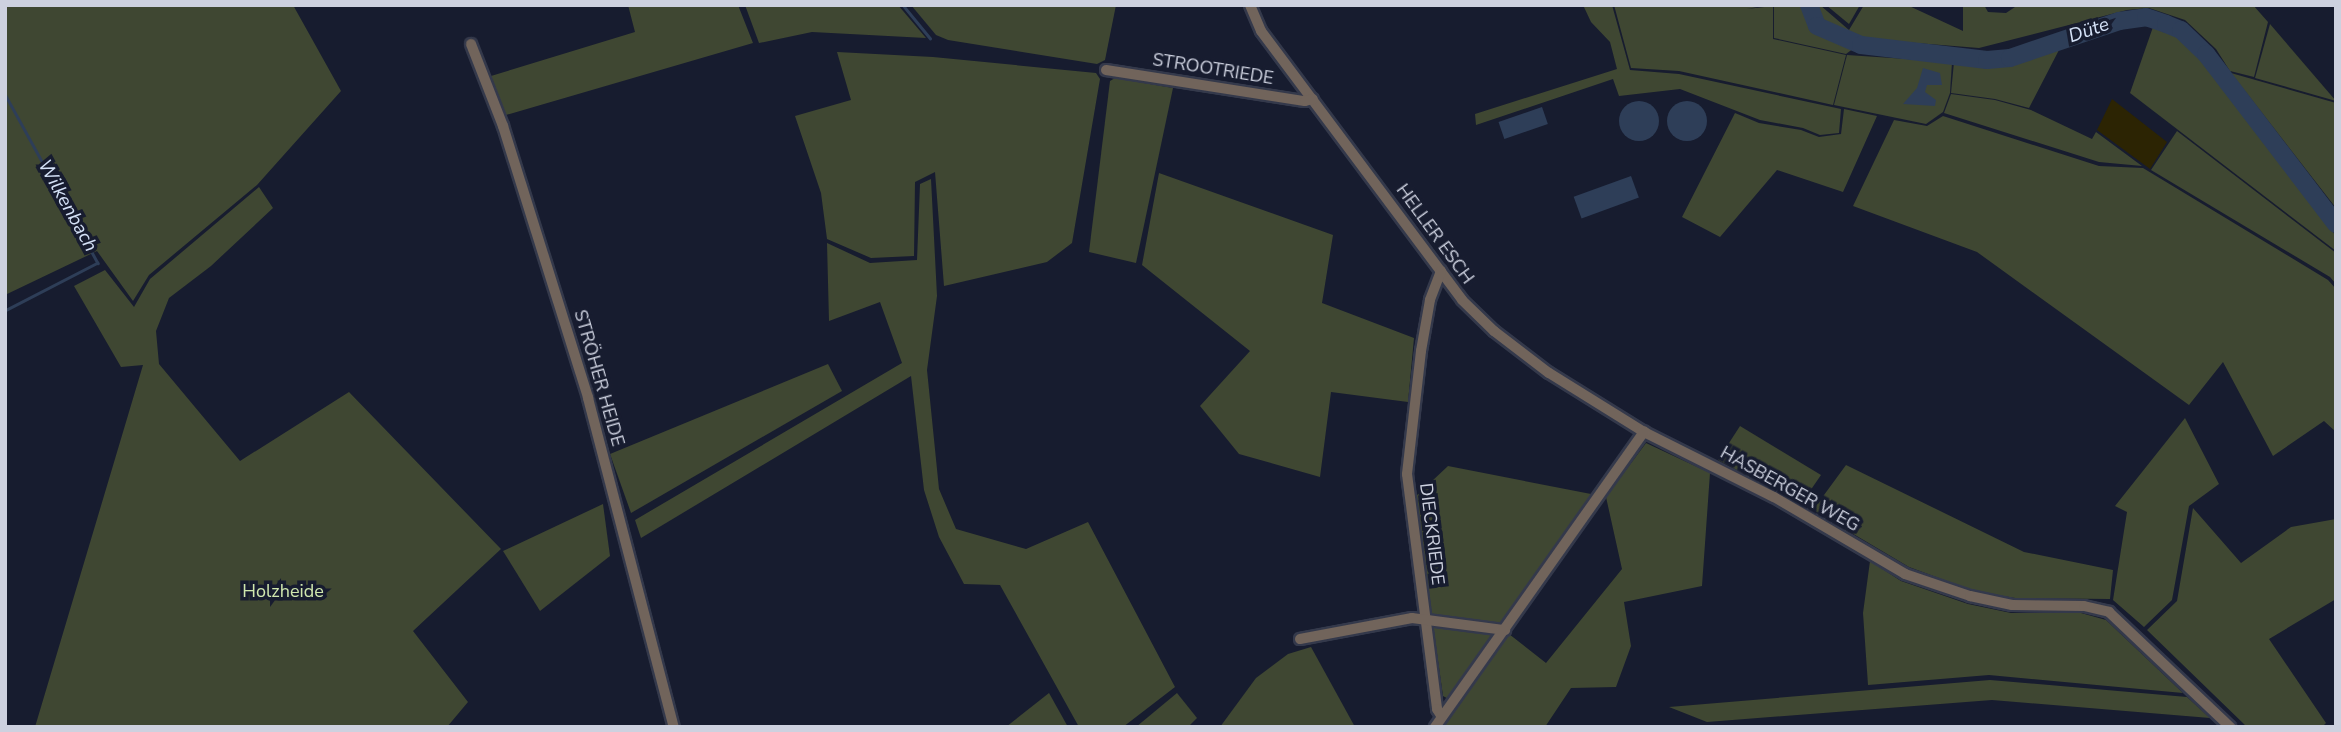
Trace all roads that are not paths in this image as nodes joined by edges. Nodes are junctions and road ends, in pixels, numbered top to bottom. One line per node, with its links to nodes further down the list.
1 (1250, 5): 4 (street, HELLER ESCH)
2 (471, 44): 11 (street, STRÖHER HEIDE)
3 (1107, 70): 4 (street, STROOTRIEDE)
4 (1313, 99): 5 (street, HELLER ESCH)
5 (1441, 271): 6 (street, HELLER ESCH); 7 (street, DIECKRIEDE)
6 (1644, 432): 8 (street); 12 (street, HASBERGER WEG)
7 (1426, 618): 8 (street); 9 (street); 10 (street, DIECKRIEDE)
8 (1505, 630): 10 (street)
9 (1300, 639)
10 (1439, 722)
11 (674, 727)
12 (2230, 727)

